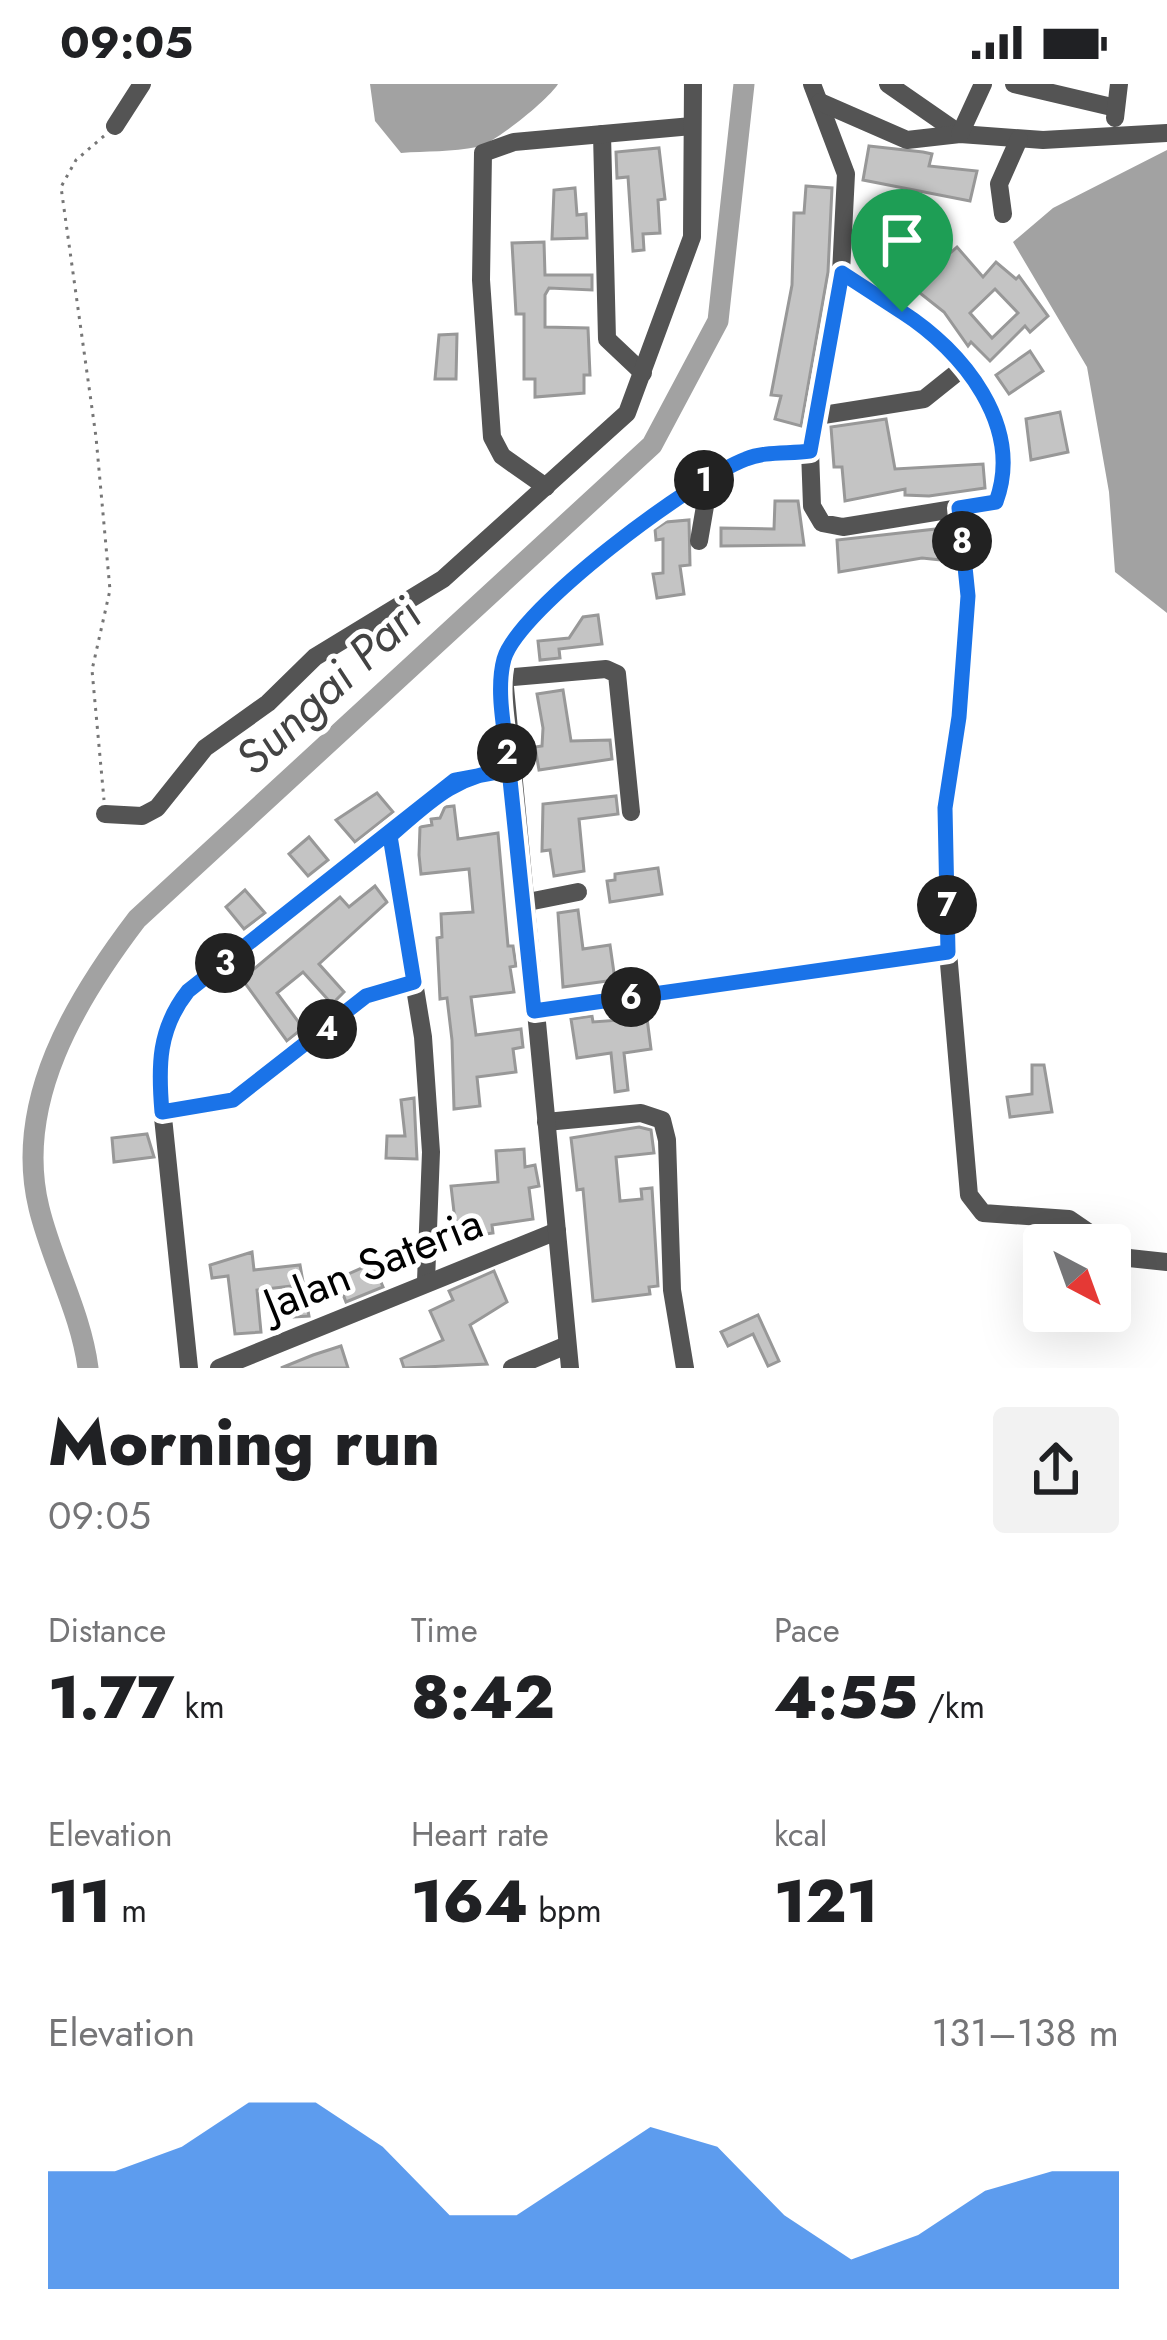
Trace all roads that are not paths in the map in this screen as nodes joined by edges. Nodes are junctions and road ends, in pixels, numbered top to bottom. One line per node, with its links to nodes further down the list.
1 (142, 84): 9 (street)
2 (693, 84): 10 (street)
3 (888, 84): 13 (street)
4 (983, 84): 13 (street)
5 (1014, 84): 8 (street)
6 (1119, 84): 8 (street)
7 (816, 93): 13 (street); 17 (street)
8 (1116, 108): 14 (street)
9 (115, 126)
10 (692, 126): 12 (street); 19 (street)
11 (1167, 133): 14 (street)
12 (602, 134): 19 (street); 23 (street)
13 (960, 134): 15 (street)
14 (1114, 135): 15 (street)
15 (1019, 139): 16 (street)
16 (1003, 214)
17 (842, 273): 18 (street); 20 (street)
18 (964, 367): 20 (street); 24 (street)
19 (643, 373): 23 (street)
20 (817, 416): 21 (street)
21 (810, 451): 22 (street); 24 (street)
22 (710, 477): 25 (street); 26 (street)
23 (546, 487): 29 (street)
24 (959, 508): 33 (street)
25 (699, 541)
26 (502, 678): 27 (street); 28 (street)
27 (509, 770): 30 (street); 32 (street)
28 (631, 812)
29 (105, 814)
30 (390, 836): 34 (street); 36 (street)
31 (578, 892): 32 (street)
32 (524, 902): 35 (street)
33 (948, 952): 35 (street); 38 (street)
34 (414, 982): 36 (street); 42 (street)
35 (534, 1011): 37 (street)
36 (162, 1112): 44 (street)
37 (546, 1122): 39 (street); 48 (street)
38 (1076, 1224)
39 (557, 1231): 42 (street, Jalan Sateria); 43 (street)
40 (1131, 1258): 41 (street)
41 (1167, 1262)
42 (426, 1281): 45 (street, Jalan Sateria)
43 (567, 1345): 46 (street); 47 (street)
44 (189, 1368)
45 (219, 1368)
46 (512, 1368)
47 (570, 1368)
48 (685, 1368)

